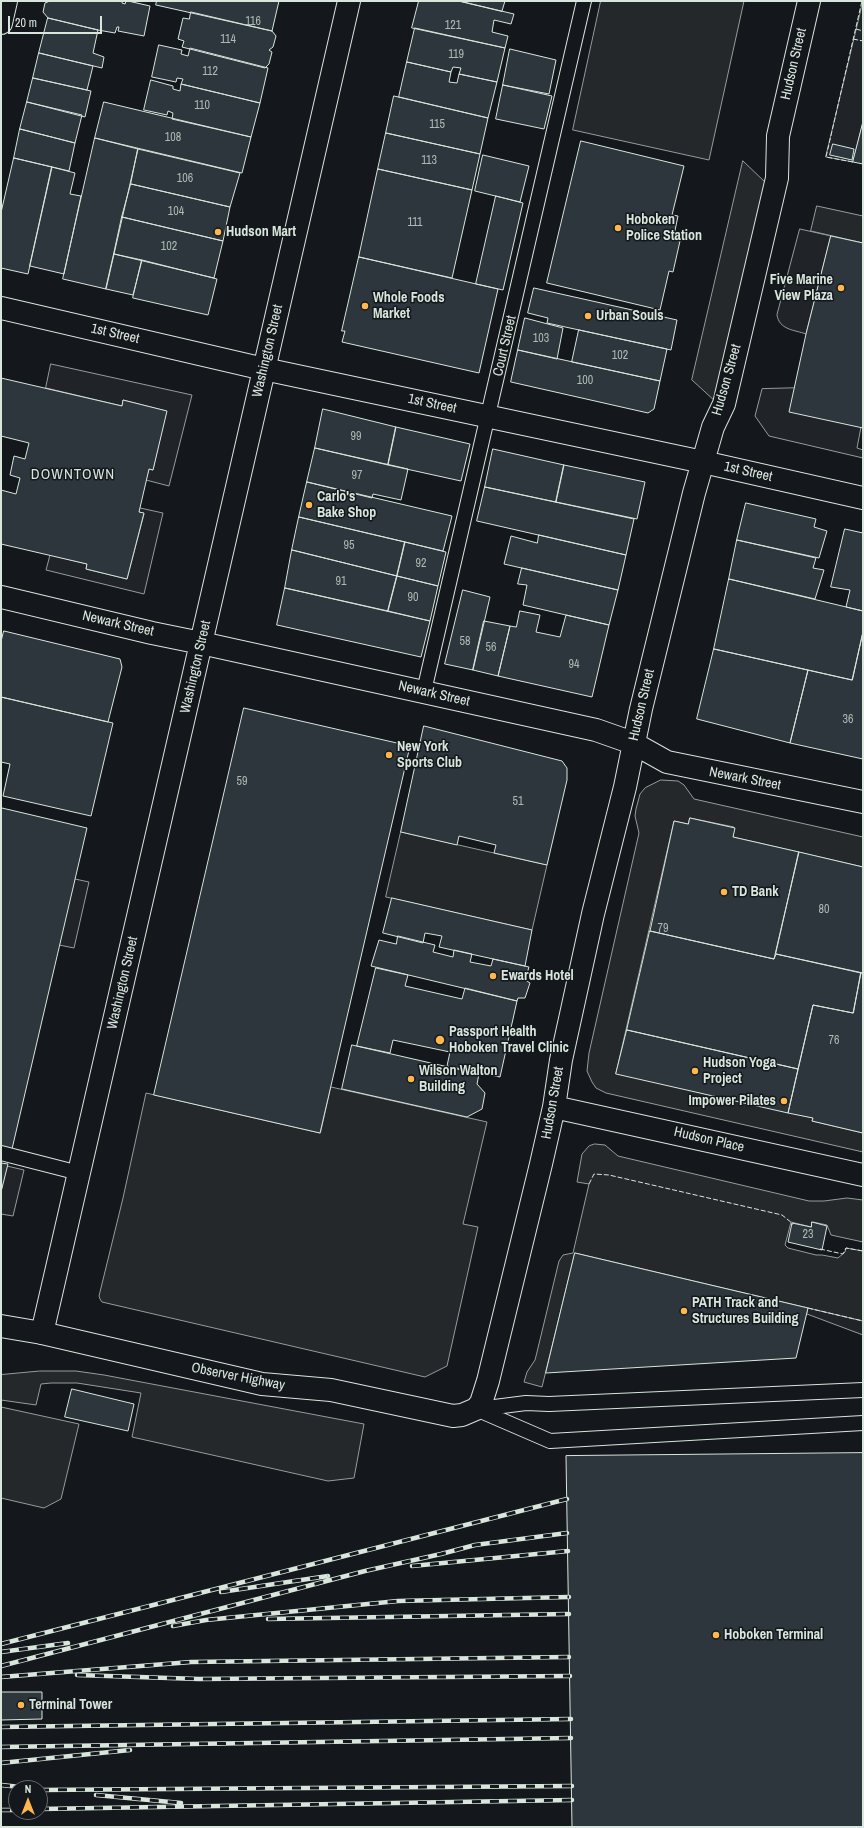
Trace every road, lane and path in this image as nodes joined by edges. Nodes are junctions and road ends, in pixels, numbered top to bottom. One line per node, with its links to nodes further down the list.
1 (6, 1): 5 (street)
2 (349, 1): 7 (street, Washington Street)
3 (584, 1): 8 (lane, Court Street)
4 (809, 1): 9 (street, Hudson Street)
5 (1, 23)
6 (1, 308): 7 (street, 1st Street)
7 (264, 369): 8 (street, 1st Street); 12 (street, Washington Street)
8 (488, 416): 9 (street, 1st Street); 13 (lane, Court Street)
9 (703, 462): 10 (street, 1st Street); 14 (street, Hudson Street)
10 (863, 498)
11 (1, 597): 12 (street, Newark Street)
12 (201, 643): 13 (street, Newark Street); 18 (street, Washington Street)
13 (424, 691): 14 (street, Newark Street)
14 (633, 743): 15 (street, Newark Street); 16 (street, Hudson Street)
15 (863, 802)
16 (554, 1107): 19 (street, Hudson Place); 23 (street, Hudson Street)
17 (1, 1153): 18 (lane)
18 (79, 1173): 21 (street, Washington Street)
19 (863, 1175)
20 (1, 1326): 21 (street, Observer Highway)
21 (42, 1333): 23 (street, Observer Highway)
22 (863, 1390): 23 (lane)
23 (476, 1409): 24 (lane)
24 (863, 1423)

